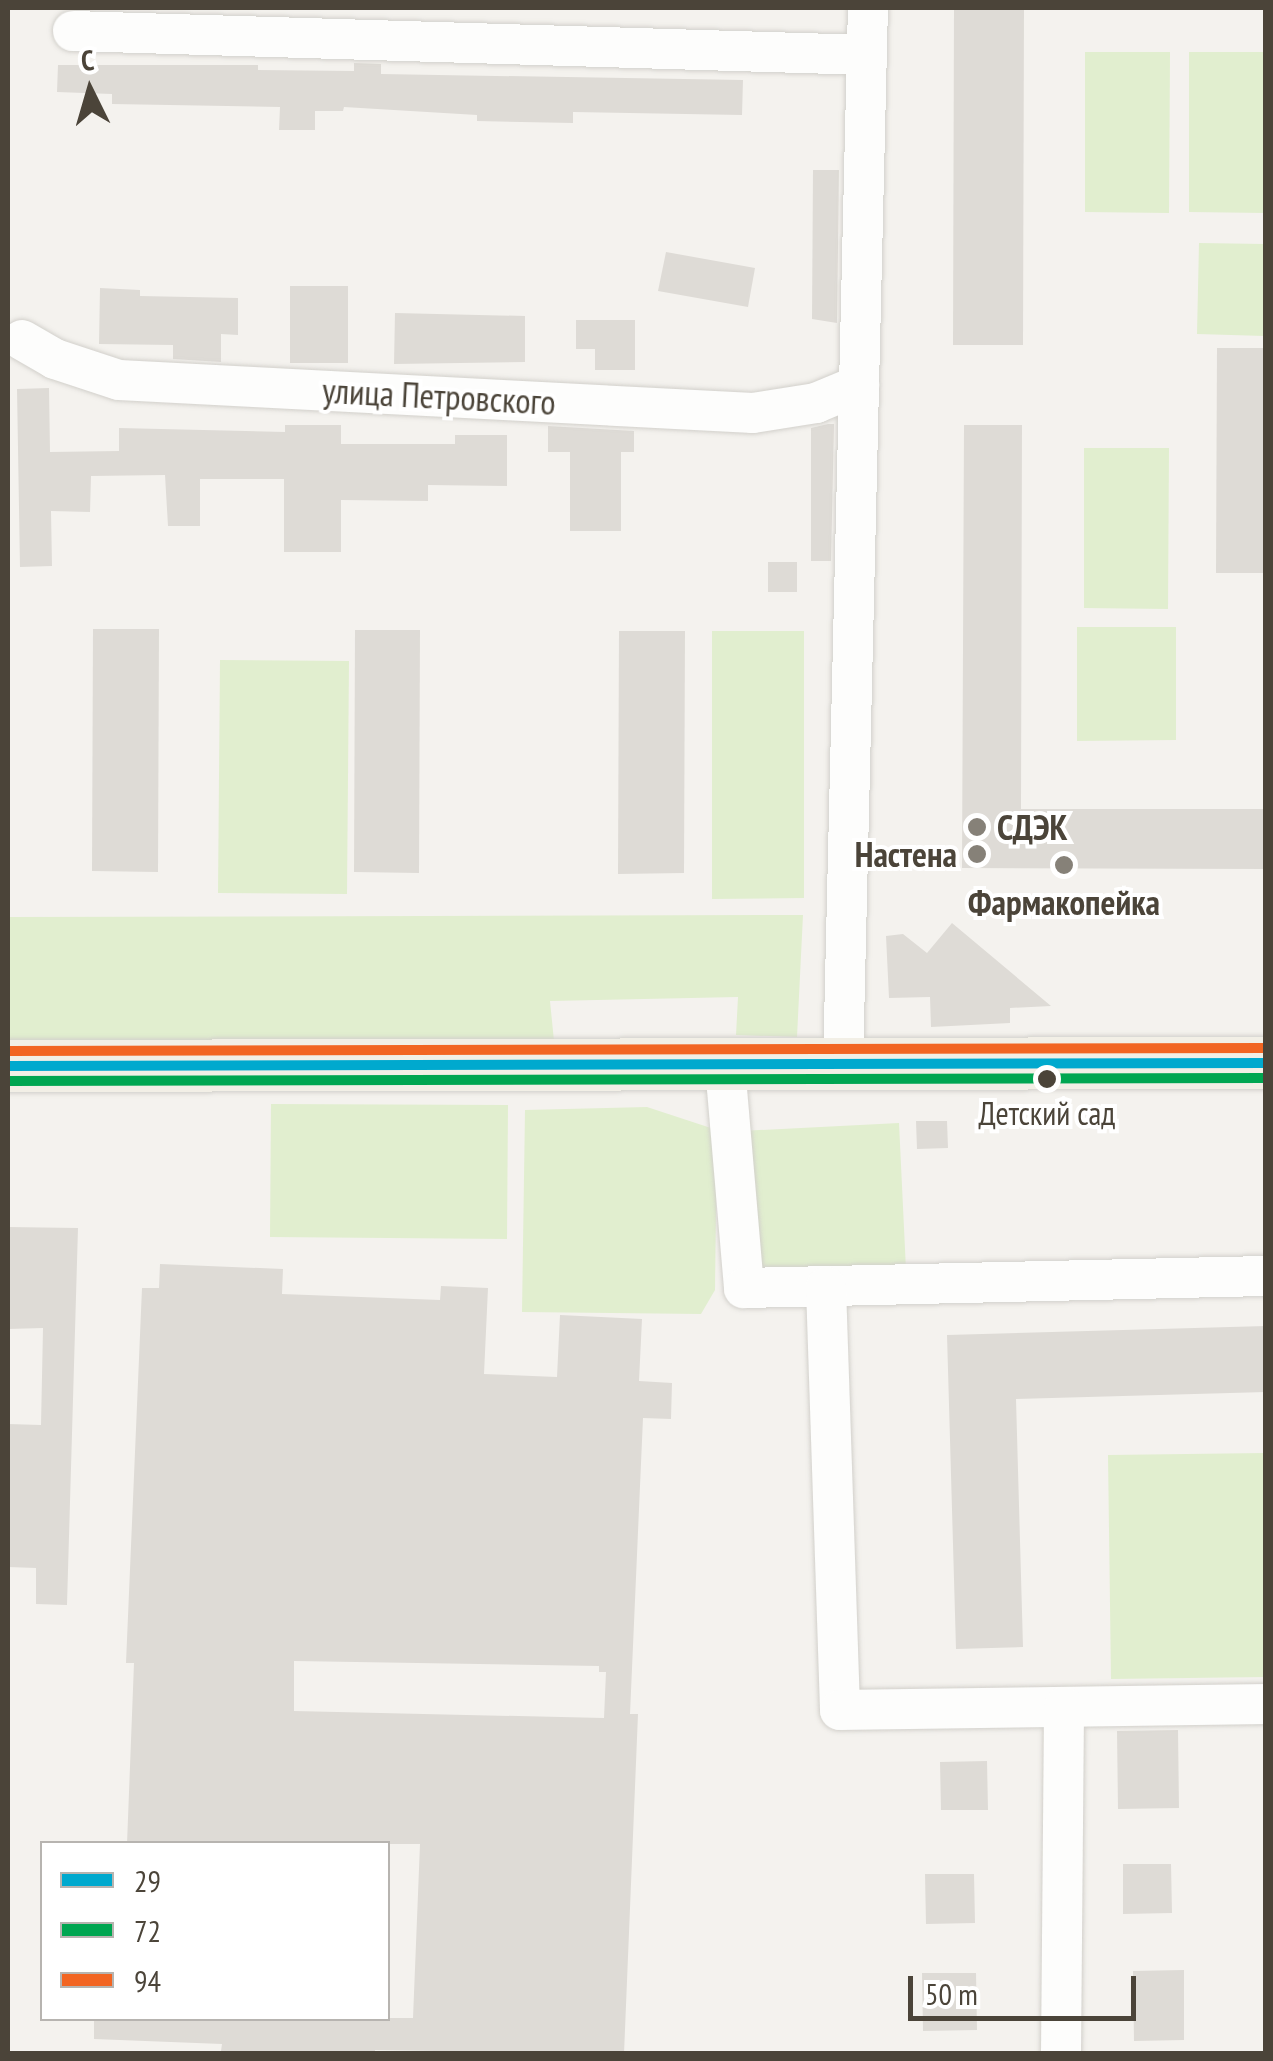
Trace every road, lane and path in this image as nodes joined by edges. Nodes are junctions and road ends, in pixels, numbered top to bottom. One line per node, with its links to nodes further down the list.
1 (868, 8): 3 (street)
2 (73, 31): 3 (street)
3 (867, 55): 5 (street)
4 (22, 340): 5 (street, улица Петровского)
5 (860, 385): 9 (street)
6 (1266, 1063): 9 (main road)
7 (8, 1066): 8 (main road)
8 (725, 1066): 9 (main road); 11 (street)
9 (843, 1066)
10 (1266, 1276): 11 (street)
11 (826, 1287): 13 (street)
12 (1266, 1704): 13 (street)
13 (1064, 1708): 14 (street)
14 (1061, 2054)

